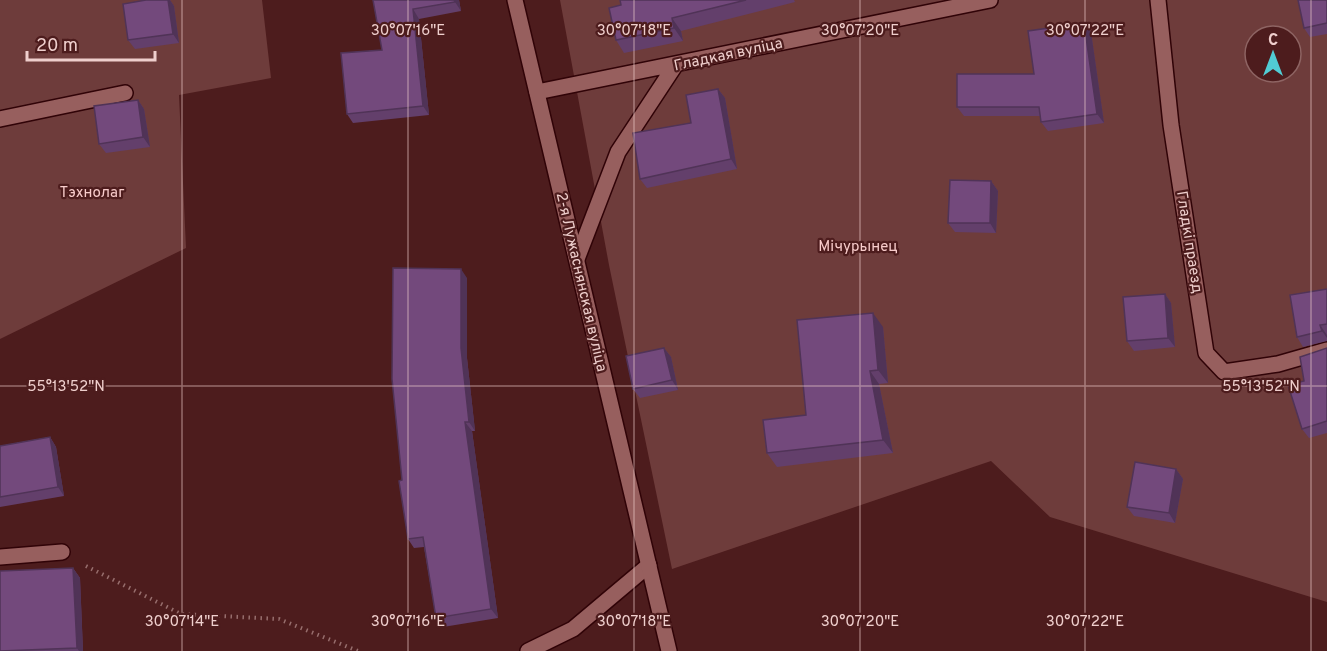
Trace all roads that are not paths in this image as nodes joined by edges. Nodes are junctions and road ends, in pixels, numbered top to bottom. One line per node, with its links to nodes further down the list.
1 (514, 0): 5 (street, 2-я Лужаснянская вуліца)
2 (990, 0): 4 (street, Гладкая вуліца)
3 (1158, 0): 9 (street, Гладкі праезд)
4 (676, 64): 5 (street, Гладкая вуліца); 8 (street)
5 (537, 92): 8 (street, 2-я Лужаснянская вуліца)
6 (125, 93): 7 (street)
7 (0, 119)
8 (577, 259): 12 (street, 2-я Лужаснянская вуліца)
9 (1327, 350)
10 (62, 552): 11 (street)
11 (0, 557)
12 (649, 565): 13 (street); 14 (street, 2-я Лужаснянская вуліца)
13 (528, 651)
14 (669, 651)

